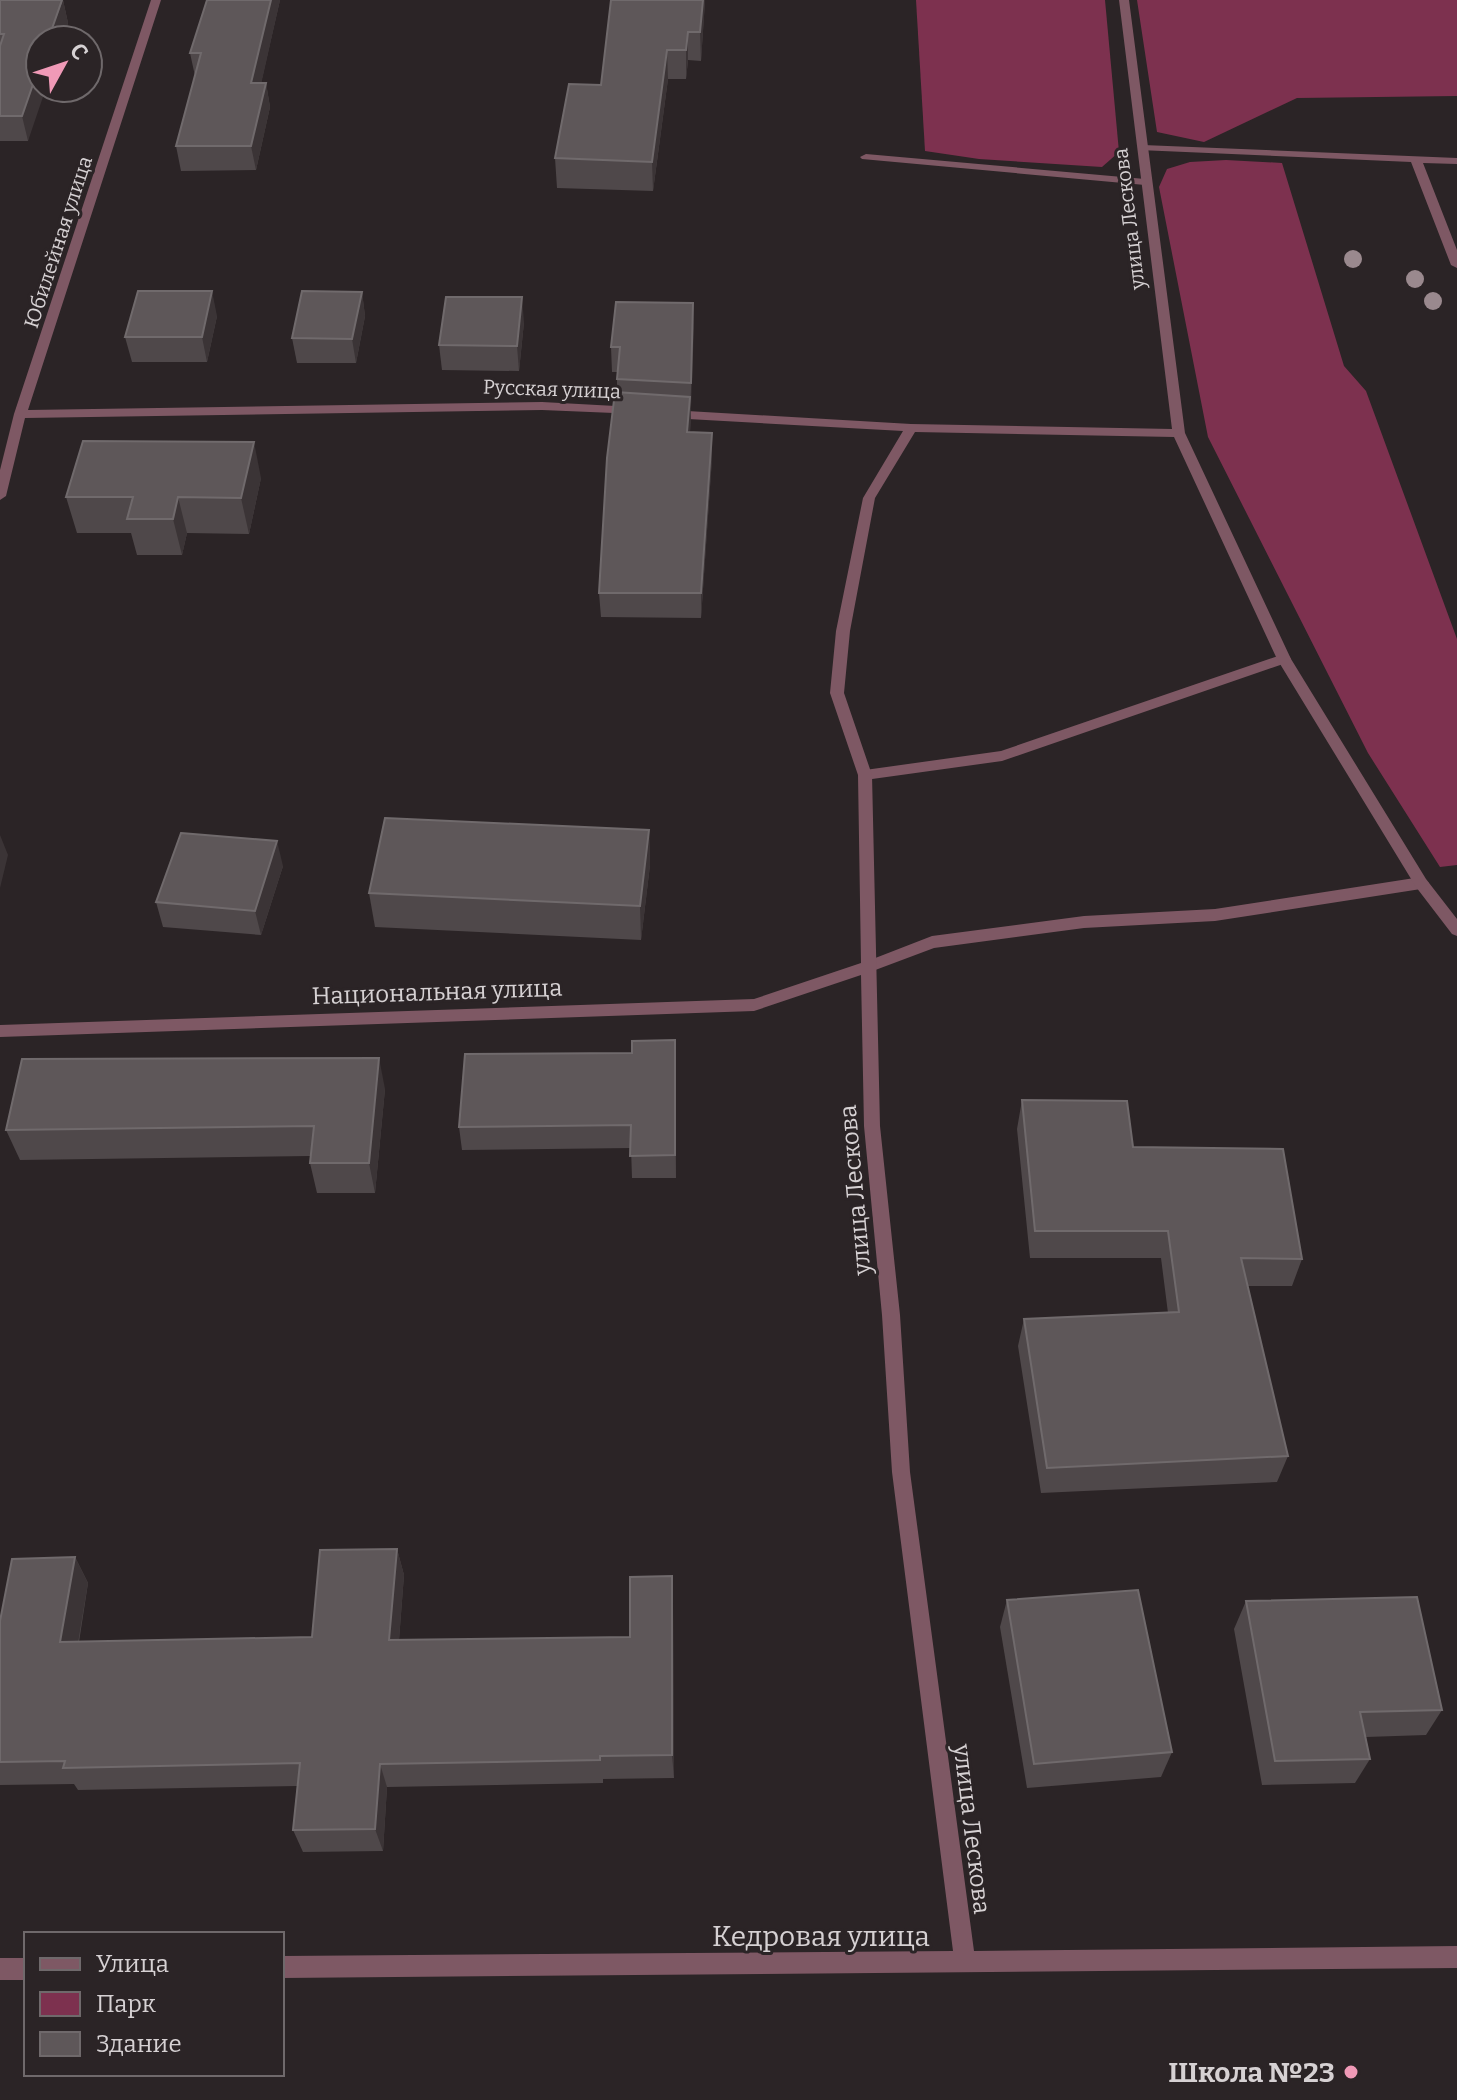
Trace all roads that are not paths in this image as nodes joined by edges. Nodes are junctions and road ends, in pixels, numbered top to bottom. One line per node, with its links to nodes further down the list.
1 (156, 0): 9 (street, Юбилейная улица)
2 (1124, 0): 3 (street, улица Лескова)
3 (1143, 148): 5 (street); 7 (street, улица Лескова)
4 (866, 157): 7 (street)
5 (1416, 160): 6 (street); 8 (street)
6 (1457, 161)
7 (1145, 182): 11 (street, улица Лескова)
8 (1457, 265)
9 (20, 414): 10 (street, Русская улица); 12 (street, Юбилейная улица)
10 (911, 428): 11 (street, Русская улица); 15 (street, улица Лескова)
11 (1179, 433): 14 (street, улица Лескова)
12 (3, 475): 13 (street, Юбилейная улица)
13 (0, 496)
14 (1284, 659): 15 (street); 16 (street, улица Лескова)
15 (865, 775): 18 (street, улица Лескова)
16 (1421, 883): 17 (street, улица Лескова); 18 (street, Национальная улица)
17 (1457, 930)
18 (870, 966): 19 (street, Национальная улица); 21 (street, улица Лескова)
19 (0, 1031)
20 (1457, 1957): 21 (street, Кедровая улица)
21 (965, 1963): 22 (street, Кедровая улица)
22 (284, 1967)
23 (0, 1969): 24 (street)
24 (24, 1969)

